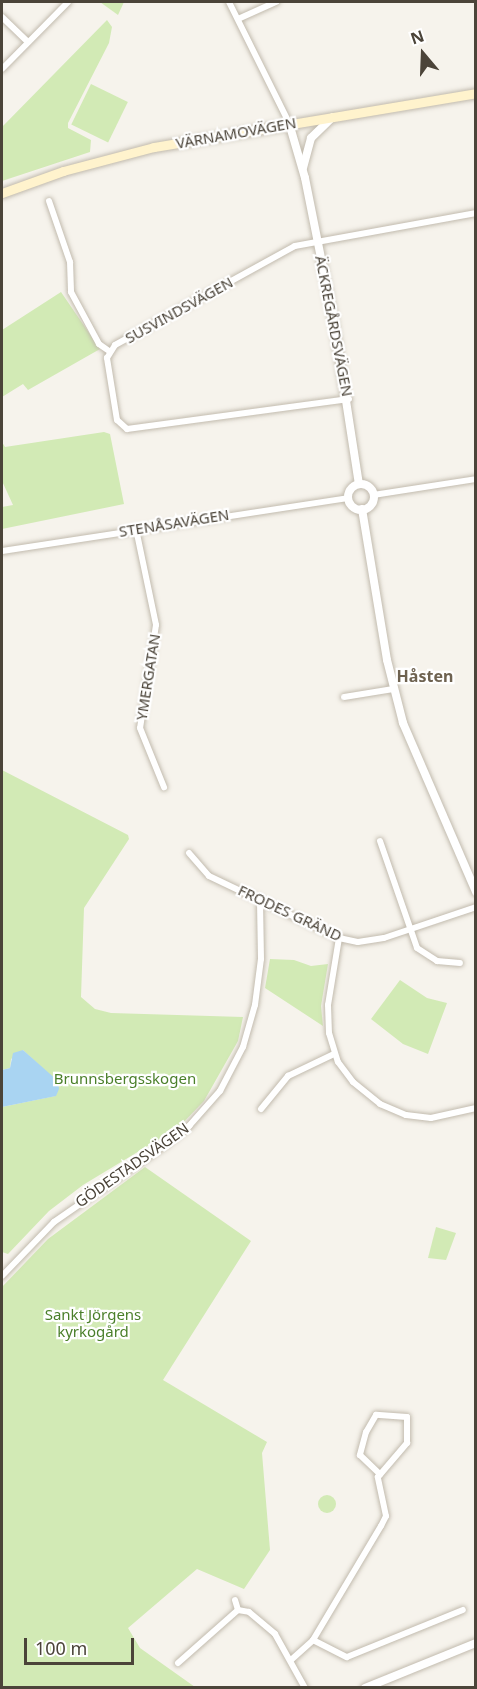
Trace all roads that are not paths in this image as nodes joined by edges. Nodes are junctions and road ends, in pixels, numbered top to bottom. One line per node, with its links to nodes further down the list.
1 (68, 2): 6 (street)
2 (229, 2): 5 (street)
3 (276, 2): 5 (street)
4 (2, 17): 6 (street)
5 (238, 19): 10 (street)
6 (28, 42): 7 (street)
7 (2, 69)
8 (476, 93): 9 (main road, VÄRNAMOVÄGEN)
9 (334, 116): 10 (main road, VÄRNAMOVÄGEN); 11 (street, ÄCKREGÅRDSVÄGEN)
10 (290, 123): 11 (street, ÄCKREGÅRDSVÄGEN); 12 (main road, VÄRNAMOVÄGEN)
11 (303, 168): 15 (street, ÄCKREGÅRDSVÄGEN)
12 (2, 193)
13 (49, 201): 16 (street)
14 (476, 213): 15 (street, SUSVINDSVÄGEN)
15 (317, 240): 16 (street, SUSVINDSVÄGEN); 17 (street, ÄCKREGÅRDSVÄGEN)
16 (109, 351): 17 (street, SUSVINDSVÄGEN)
17 (349, 399): 19 (street, ÄCKREGÅRDSVÄGEN)
18 (476, 479): 20 (street)
19 (359, 484): 20 (street); 21 (street)
20 (373, 495): 22 (street)
21 (348, 498): 22 (street); 23 (street, STENÅSAVÄGEN)
22 (362, 510): 25 (street)
23 (136, 529): 24 (street, STENÅSAVÄGEN); 27 (street, YMERGATAN)
24 (2, 551)
25 (393, 688): 26 (street); 30 (street)
26 (344, 697)
27 (164, 787)
28 (380, 841): 33 (street)
29 (189, 853): 31 (street, FRODES GRÄND)
30 (476, 892)
31 (260, 899): 34 (street, FRODES GRÄND); 39 (street, GÖDESTADSVÄGEN)
32 (473, 908): 33 (street, FRODES GRÄND)
33 (410, 931): 34 (street, FRODES GRÄND); 35 (street)
34 (339, 938): 36 (street)
35 (460, 963)
36 (334, 1054): 37 (street); 38 (street)
37 (476, 1108)
38 (261, 1109)
39 (2, 1276)
40 (380, 1473): 40 (street); 44 (street)
41 (235, 1600): 42 (street)
42 (238, 1610): 46 (street); 47 (street)
43 (463, 1610): 44 (street)
44 (313, 1640): 46 (street)
45 (476, 1643): 49 (street)
46 (291, 1660): 48 (street)
47 (178, 1663)
48 (305, 1688)
49 (365, 1688)

